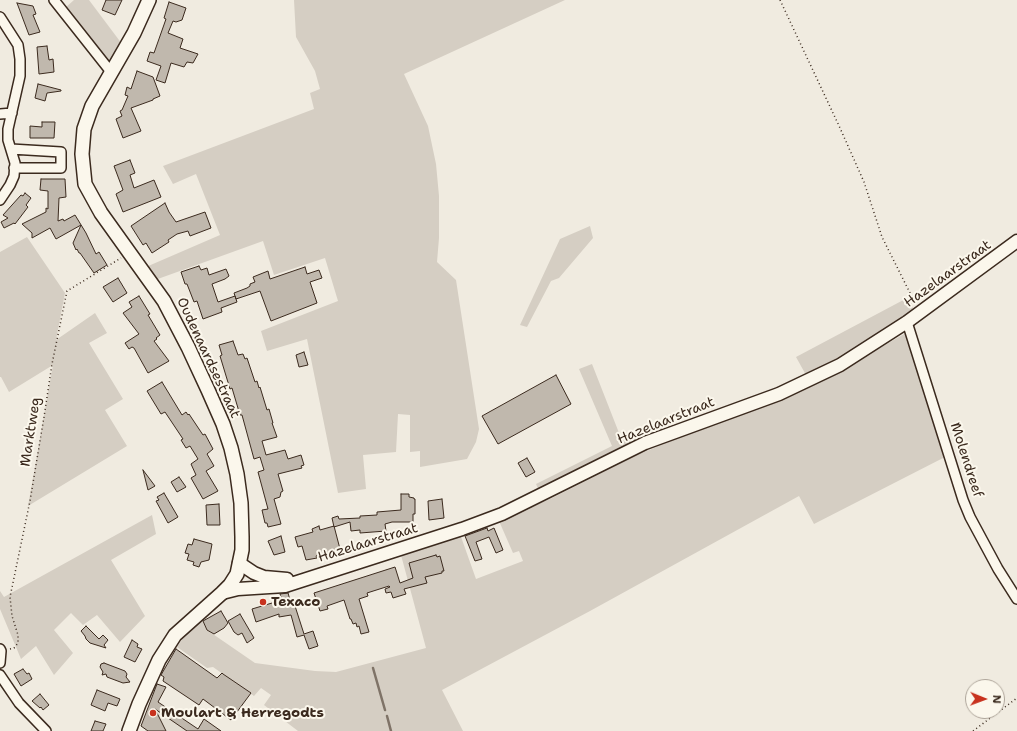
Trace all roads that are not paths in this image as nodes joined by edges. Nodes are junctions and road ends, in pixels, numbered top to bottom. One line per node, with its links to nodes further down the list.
1 (54, 0): 4 (street)
2 (149, 0): 4 (main road, Oudenaardsestraat)
3 (0, 17): 5 (street)
4 (112, 72): 12 (main road, Oudenaardsestraat)
5 (12, 113): 6 (street); 7 (street)
6 (0, 114)
7 (11, 149): 8 (street); 8 (street)
8 (14, 168): 9 (street)
9 (0, 200)
10 (1017, 241): 11 (street, Hazelaarstraat)
11 (907, 322): 13 (street, Hazelaarstraat); 15 (street, Molendreef)
12 (239, 563): 13 (street, Hazelaarstraat); 14 (main road, Oudenaardsestraat)
13 (301, 580): 14 (street, Hazelaarstraat)
14 (222, 593): 20 (main road, Oudenaardsestraat)
15 (1017, 599)
16 (0, 649): 17 (street)
17 (0, 663)
18 (0, 675): 19 (street)
19 (46, 731)
20 (129, 731)

